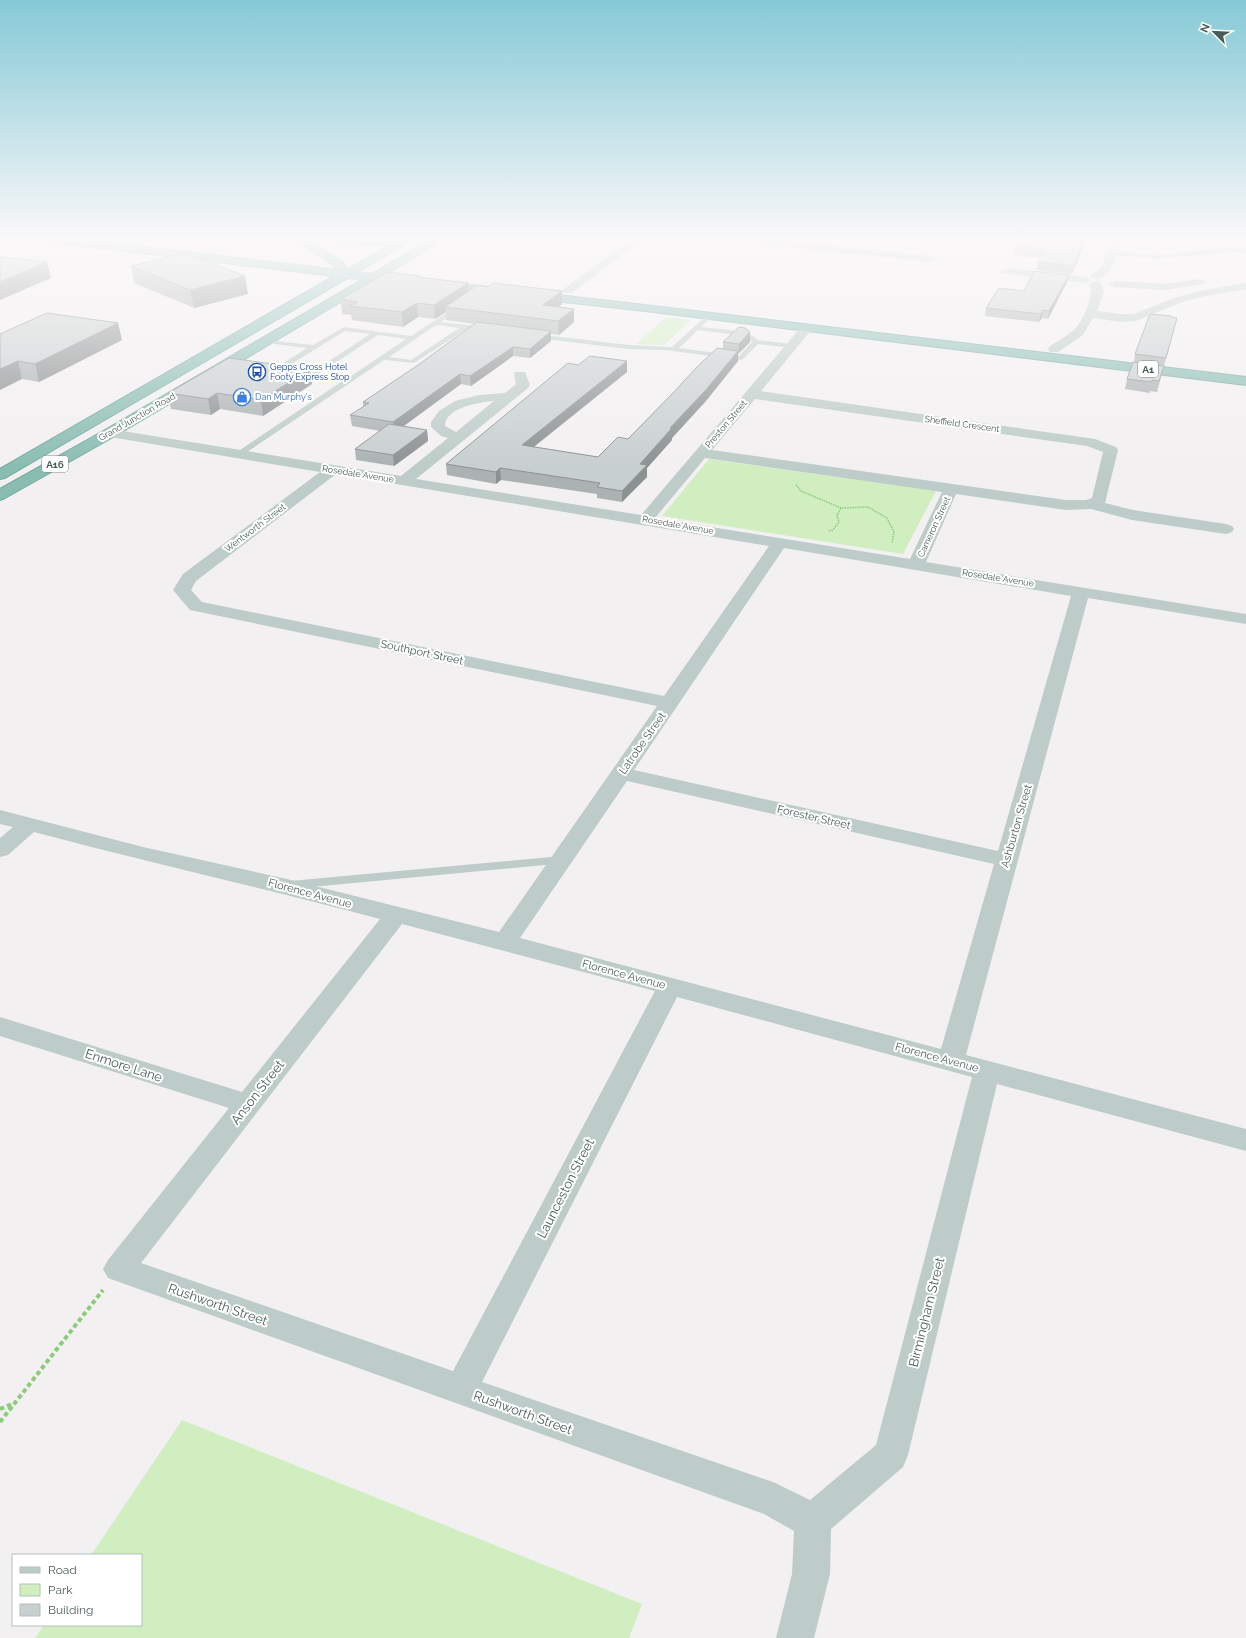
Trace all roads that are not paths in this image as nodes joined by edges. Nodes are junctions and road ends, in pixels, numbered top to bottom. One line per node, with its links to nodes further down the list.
1 (273, 315): 32 (highway, Grand Junction Road / A16)
2 (309, 315): 18 (highway, Grand Junction Road / A16)
3 (447, 315): 10 (lane)
4 (704, 315): 9 (highway, A1)
5 (747, 315): 11 (highway, A1)
6 (1089, 315): 23 (street)
7 (1101, 315): 8 (street)
8 (1140, 315)
9 (709, 316): 11 (highway, A1); 13 (lane)
10 (435, 323): 12 (lane); 17 (lane)
11 (810, 324): 20 (street, Preston Street); 23 (highway, A1)
12 (465, 327): 14 (lane); 24 (lane)
13 (696, 328): 19 (lane); 22 (lane)
14 (496, 330)
15 (377, 333): 17 (lane); 21 (lane); 27 (lane)
16 (530, 335): 22 (lane)
17 (413, 338): 24 (lane)
18 (267, 340): 21 (lane); 33 (highway, Grand Junction Road / A16)
19 (756, 342): 20 (lane); 22 (lane)
20 (791, 346): 30 (street, Preston Street)
21 (314, 347): 27 (lane)
22 (674, 349)
23 (1052, 354): 25 (highway, A1); 29 (highway, A1)
24 (383, 358): 28 (lane)
25 (1246, 372)
26 (520, 374): 31 (street)
27 (311, 376): 28 (lane)
28 (348, 381): 36 (lane)
29 (1246, 381)
30 (751, 394): 35 (street, Preston Street); 42 (street, Sheffield Crescent)
31 (508, 397): 34 (street); 34 (street)
32 (80, 428): 33 (highway); 38 (highway, Grand Junction Road / A16)
33 (110, 433): 36 (street, Rosedale Avenue); 41 (highway, Grand Junction Road / A16)
34 (459, 437): 39 (street)
35 (702, 453): 40 (street); 43 (street, Preston Street)
36 (238, 454): 37 (street, Rosedale Avenue)
37 (332, 470): 39 (street, Rosedale Avenue); 47 (street, Wentworth Street)
38 (0, 475)
39 (404, 481): 43 (street, Rosedale Avenue)
40 (951, 489): 42 (street); 46 (street, Cameron Street)
41 (0, 495)
42 (1091, 504): 44 (street)
43 (645, 520): 45 (street, Rosedale Avenue)
44 (1226, 529)
45 (779, 543): 46 (street, Rosedale Avenue); 50 (street, Latrobe Street)
46 (916, 565): 48 (street, Rosedale Avenue)
47 (182, 590): 50 (street, Southport Street)
48 (1081, 592): 49 (street, Rosedale Avenue); 56 (street, Ashburton Street)
49 (1246, 619)
50 (669, 703): 51 (street, Latrobe Street)
51 (621, 773): 55 (street, Latrobe Street); 56 (street, Forester Street)
52 (0, 817): 53 (street, Florence Avenue)
53 (30, 824): 54 (street); 57 (street, Florence Avenue)
54 (0, 850)
55 (562, 860): 57 (lane); 59 (street, Latrobe Street)
56 (1007, 860): 62 (street, Ashburton Street)
57 (287, 886): 58 (street, Florence Avenue)
58 (396, 916): 59 (street, Florence Avenue); 64 (street, Anson Street)
59 (505, 942): 60 (street, Florence Avenue)
60 (670, 986): 62 (street, Florence Avenue); 67 (street, Launceston Street)
61 (0, 1026): 64 (street, Enmore Lane)
62 (951, 1060): 63 (street, Florence Avenue)
63 (987, 1070): 65 (street, Florence Avenue); 68 (street, Birmingham Street)
64 (248, 1104): 66 (street, Anson Street)
65 (1246, 1140)
66 (119, 1269): 67 (street, Rushworth Street)
67 (461, 1390): 68 (street, Rushworth Street)
68 (813, 1521): 69 (street)
69 (795, 1638)

